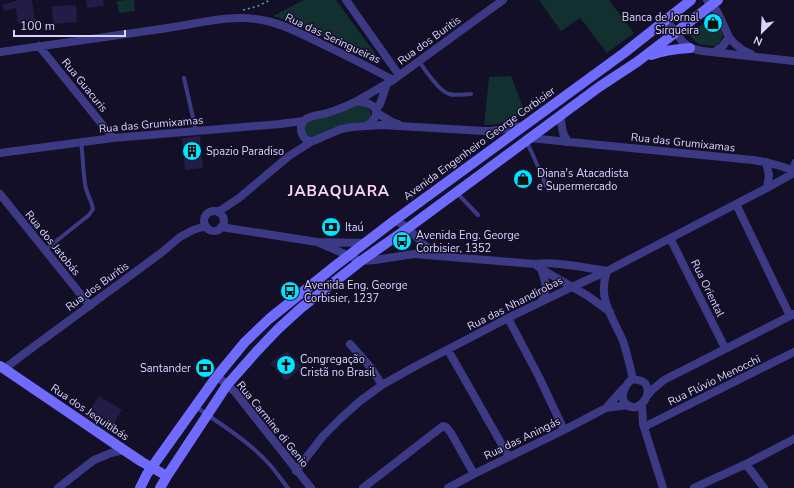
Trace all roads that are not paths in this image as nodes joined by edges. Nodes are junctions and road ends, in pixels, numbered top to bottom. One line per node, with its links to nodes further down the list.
1 (346, 0): 17 (street)
2 (503, 0): 13 (street, Rua dos Buritis)
3 (691, 0): 5 (main road, Avenida Engenheiro George Corbisier)
4 (712, 2): 6 (main road); 7 (street)
5 (666, 20): 6 (street); 25 (main road, Avenida Engenheiro George Corbisier)
6 (676, 33): 9 (street); 15 (main road)
7 (728, 37): 11 (street); 12 (street)
8 (39, 46): 10 (street, Rua das Seringueiras); 17 (street, Rua das Seringueiras); 28 (street, Rua Guacuris)
9 (690, 48): 11 (street); 15 (main road)
10 (0, 52)
11 (714, 52): 12 (street)
12 (757, 57): 14 (street)
13 (419, 61): 17 (street, Rua dos Buritis); 18 (lane)
14 (794, 61)
15 (637, 62): 21 (main road)
16 (184, 78): 26 (lane)
17 (393, 80): 19 (street, Rua dos Buritis); 20 (street)
18 (471, 94)
19 (357, 101): 20 (street); 22 (street, Rua das Grumixamas)
20 (376, 111): 23 (street); 24 (street)
21 (560, 115): 30 (main road); 32 (street)
22 (303, 121): 26 (street, Rua das Grumixamas); 29 (street)
23 (366, 126): 24 (street); 29 (street)
24 (403, 126): 27 (street)
25 (522, 126): 27 (street); 33 (main road, Avenida Engenheiro George Corbisier)
26 (196, 131): 28 (street, Rua das Grumixamas)
27 (484, 131): 33 (street)
28 (113, 138): 31 (street, Rua das Grumixamas)
29 (308, 140): 43 (street)
30 (527, 140): 32 (street, Rua das Grumixamas); 39 (lane); 40 (main road)
31 (81, 142): 34 (street, Rua das Grumixamas); 53 (lane)
32 (568, 142): 36 (street, Rua das Grumixamas)
33 (496, 146): 45 (main road, Avenida Engenheiro George Corbisier)
34 (0, 153)
35 (794, 161): 37 (lane)
36 (766, 162): 37 (street, Rua das Grumixamas); 38 (street)
37 (793, 171): 38 (street, Rua das Nhandirobas)
38 (767, 188): 42 (street, Rua das Nhandirobas)
39 (548, 190)
40 (456, 192): 44 (lane); 48 (main road)
41 (0, 194): 53 (street, Rua dos Jatobás)
42 (736, 204): 49 (street, Rua das Nhandirobas); 64 (street)
43 (220, 215): 46 (street); 47 (street)
44 (478, 215)
45 (395, 220): 48 (street); 52 (main road, Avenida Engenheiro George Corbisier)
46 (206, 226): 47 (street); 62 (street, Rua dos Buritis)
47 (222, 227): 50 (street)
48 (408, 228): 51 (street); 57 (main road)
49 (670, 238): 59 (street, Rua das Nhandirobas); 67 (street, Rua Oriental)
50 (317, 242): 52 (street); 55 (street)
51 (421, 242): 54 (street); 56 (street)
52 (365, 243): 55 (main road, Avenida Engenheiro George Corbisier)
53 (45, 250): 62 (street, Rua dos Jatobás)
54 (414, 254): 56 (street); 57 (street)
55 (348, 256): 57 (street); 71 (main road, Avenida Engenheiro George Corbisier)
56 (442, 256): 58 (street)
57 (361, 261): 75 (main road)
58 (538, 267): 59 (street); 60 (street); 61 (street)
59 (608, 271): 60 (street, Rua das Nhandirobas); 63 (street)
60 (572, 287): 61 (street, Rua das Nhandirobas); 63 (street)
61 (541, 302): 65 (street, Rua das Nhandirobas)
62 (90, 306): 70 (street, Rua dos Buritis)
63 (610, 312): 72 (street)
64 (792, 315): 67 (street)
65 (508, 318): 68 (street, Rua das Nhandirobas); 85 (street)
66 (350, 344): 76 (street)
67 (725, 348): 73 (street)
68 (448, 350): 76 (street, Rua das Nhandirobas); 88 (street)
69 (794, 352): 84 (street, Rua Flúvio Menocchi)
70 (2, 368): 87 (main road, Rua dos Jequitibás)
71 (217, 376): 75 (street, Rua Carmine di Genio); 80 (main road, Avenida Engenheiro George Corbisier)
72 (633, 379): 74 (street); 77 (street)
73 (664, 380): 74 (street); 78 (street)
74 (642, 381): 78 (street)
75 (227, 385): 83 (main road); 91 (street, Rua Carmine di Genio)
76 (382, 385): 91 (street, Rua das Nhandirobas)
77 (625, 388): 81 (street); 82 (street, Rua das Aningás)
78 (647, 396): 79 (street)
79 (642, 404): 81 (street); 84 (street)
80 (195, 406): 83 (lane); 90 (main road, Avenida Engenheiro George Corbisier)
81 (630, 407): 82 (street, Rua das Aningás); 84 (street)
82 (606, 408): 85 (street, Rua das Aningás)
83 (207, 415): 93 (main road); 97 (lane)
84 (644, 425): 101 (street)
85 (564, 430): 88 (street, Rua das Aningás)
86 (794, 439): 89 (street)
87 (124, 450): 90 (main road, Rua dos Jequitibás); 94 (street)
88 (509, 457): 92 (street, Rua das Aningás)
89 (746, 464): 102 (street); 103 (street)
90 (152, 468): 93 (main road, Rua dos Jequitibás); 95 (main road, Avenida Engenheiro George Corbisier)
91 (296, 470): 98 (street, Rua Carmine di Genio)
92 (474, 474): 99 (street); 100 (street, Rua das Aningás)
93 (167, 476): 96 (main road)
94 (58, 488)
95 (140, 488)
96 (160, 488)
97 (288, 488)
98 (311, 488)
99 (364, 488)
100 (448, 488)
101 (663, 488)
102 (694, 488)
103 (764, 488)

